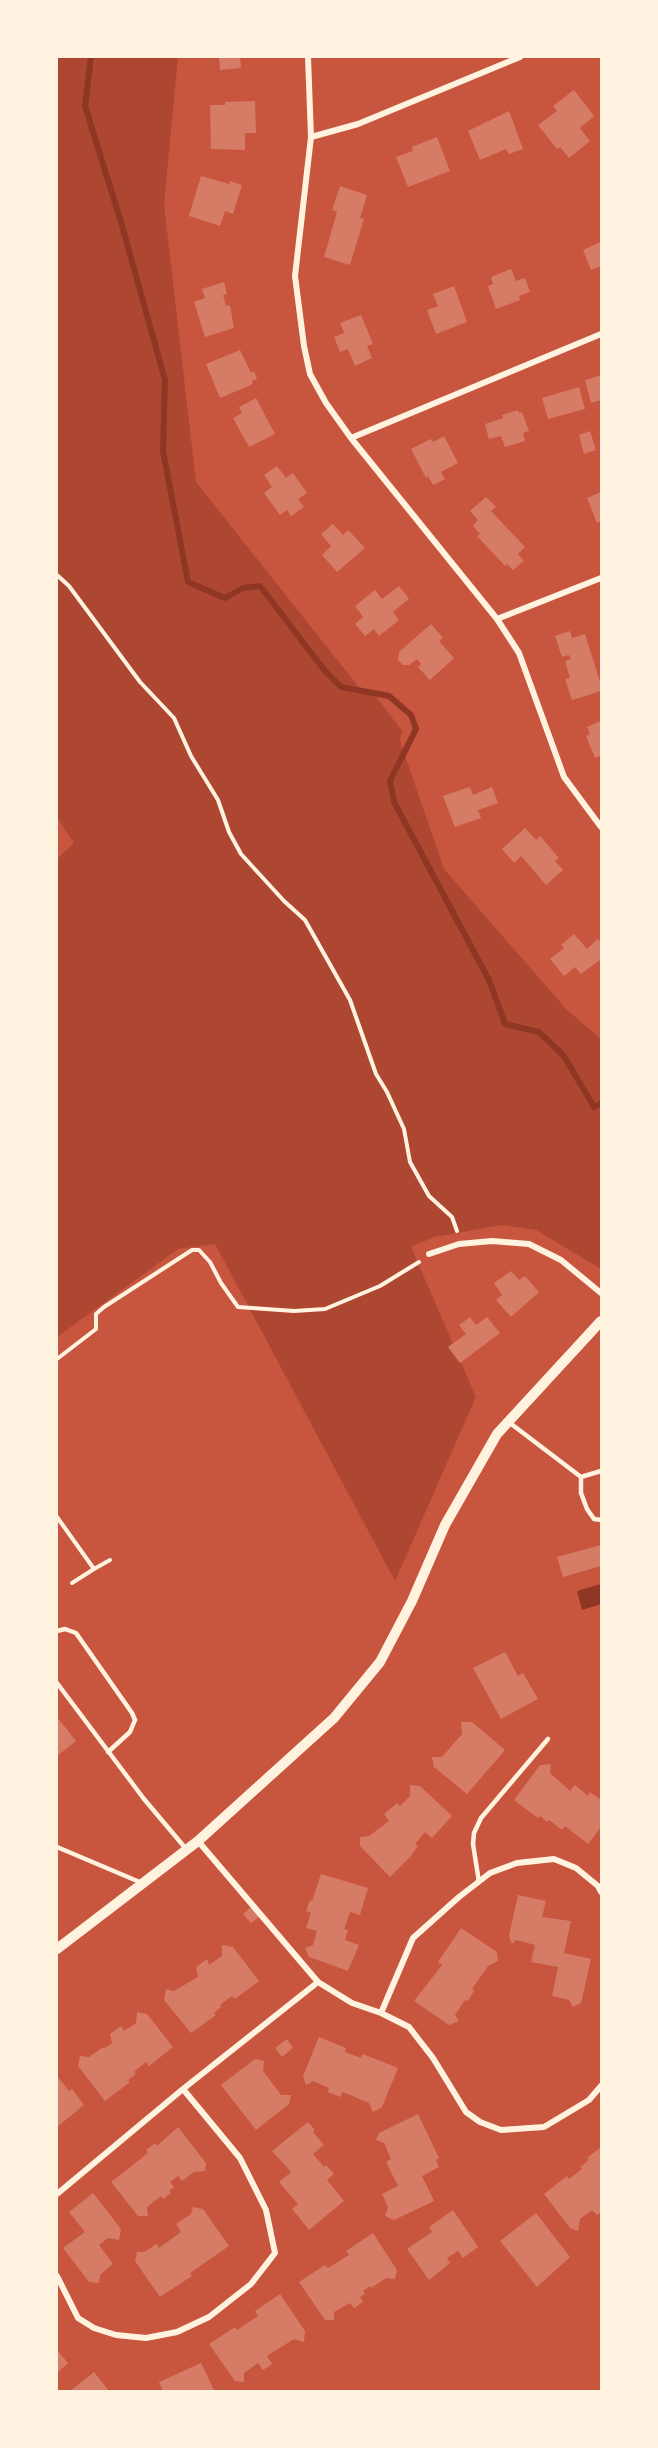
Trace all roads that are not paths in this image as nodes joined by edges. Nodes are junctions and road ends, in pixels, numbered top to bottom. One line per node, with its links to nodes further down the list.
1 (308, 57): 3 (street)
2 (520, 57): 3 (street)
3 (311, 137): 5 (street)
4 (601, 334): 5 (street)
5 (351, 438): 7 (street)
6 (601, 578): 7 (street)
7 (497, 619): 8 (street)
8 (601, 826)
9 (429, 1254): 10 (street)
10 (601, 1293)
11 (601, 1321): 12 (street)
12 (508, 1421): 14 (lane); 20 (street)
13 (601, 1471): 14 (lane)
14 (581, 1477): 15 (lane)
15 (601, 1520)
16 (57, 1631): 19 (lane)
17 (57, 1683): 19 (lane)
18 (548, 1739): 23 (lane)
19 (108, 1752): 22 (lane)
20 (198, 1841): 22 (street); 27 (street)
21 (57, 1847): 24 (lane)
22 (187, 1850): 24 (street)
23 (479, 1882): 25 (street); 28 (street)
24 (144, 1884): 26 (street)
25 (601, 1892)
26 (57, 1949)
27 (318, 1982): 28 (street); 30 (street)
28 (381, 2013): 29 (street)
29 (601, 2086)
30 (183, 2089): 31 (street); 32 (street)
31 (57, 2194)
32 (57, 2276)

